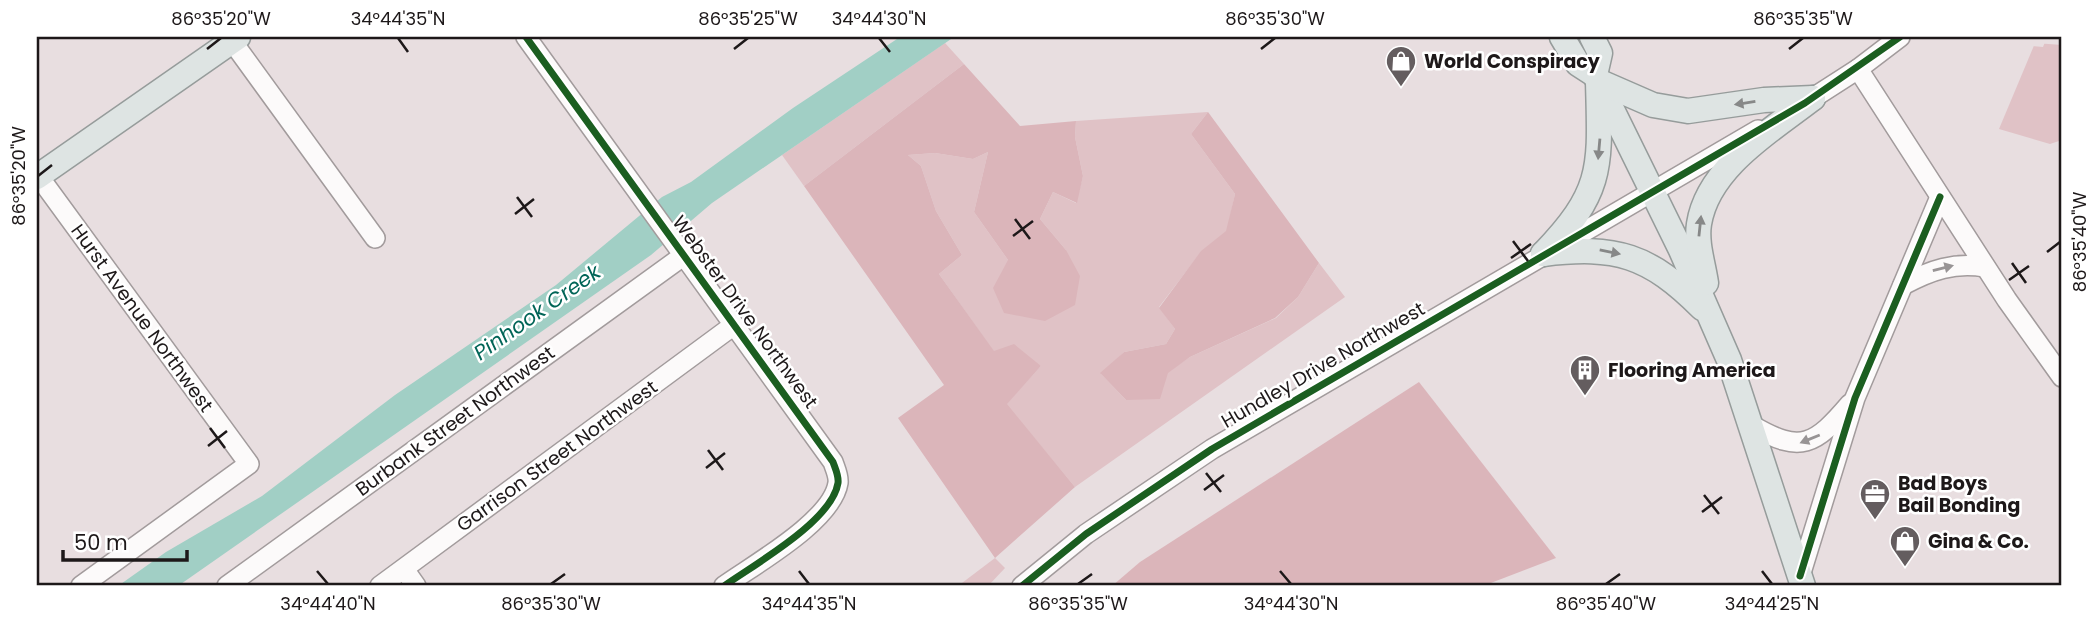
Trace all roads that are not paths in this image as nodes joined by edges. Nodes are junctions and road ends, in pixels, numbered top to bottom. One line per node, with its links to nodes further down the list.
1 (526, 37): 14 (street, Webster Drive Northwest)
2 (1562, 37): 7 (main road)
3 (1591, 37): 7 (main road)
4 (233, 38): 9 (main road); 12 (street)
5 (1899, 38): 6 (street, Hundley Drive Northwest)
6 (1857, 69): 8 (street, Hundley Drive Northwest); 11 (street)
7 (1597, 78): 8 (main road, one-way to 7); 10 (main road); 13 (main road, one-way to 13)
8 (1813, 98): 10 (street, Hundley Drive Northwest); 17 (main road, one-way to 8)
9 (37, 175): 24 (street, Hurst Avenue Northwest)
10 (1653, 190): 13 (street, Hundley Drive Northwest); 17 (main road)
11 (1940, 197): 15 (street); 16 (street)
12 (375, 238)
13 (1543, 254): 17 (main road, one-way to 17); 29 (street, Hundley Drive Northwest)
14 (683, 256): 18 (street, Webster Drive Northwest); 25 (street, Burbank Street Northwest)
15 (1985, 267): 16 (street, one-way to 15); 19 (street)
16 (1903, 285): 20 (street)
17 (1711, 317): 21 (main road)
18 (734, 325): 22 (street, Garrison Street Northwest); 28 (street, Webster Drive Northwest)
19 (2062, 377)
20 (1856, 398): 21 (street, one-way to 21); 23 (street)
21 (1753, 426): 23 (main road)
22 (404, 569): 26 (street, Garrison Street Northwest); 27 (street)
23 (1802, 581)
24 (81, 586)
25 (227, 586)
26 (380, 586)
27 (416, 586)
28 (724, 586)
29 (1022, 586)

